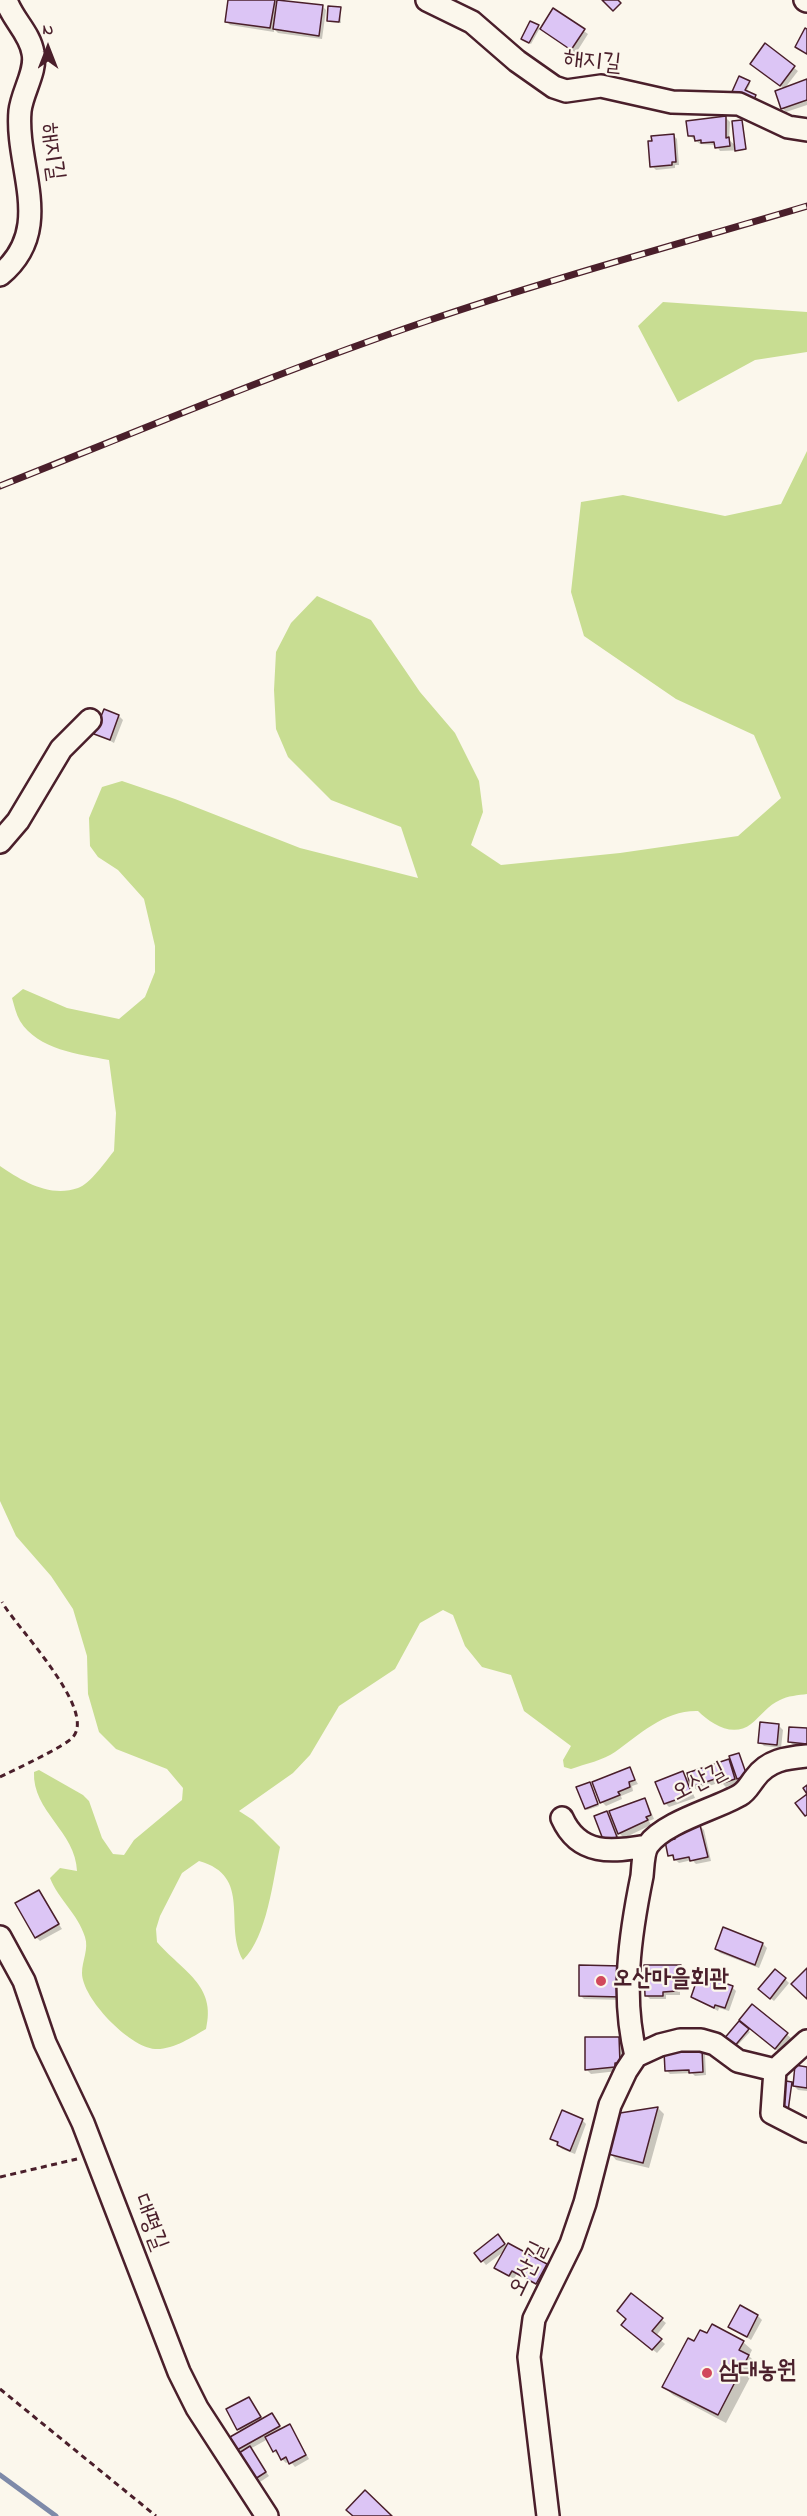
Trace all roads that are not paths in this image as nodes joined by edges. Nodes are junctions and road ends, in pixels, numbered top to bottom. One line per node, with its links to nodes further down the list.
1 (6, 0): 4 (lane, 해지길)
2 (427, 0): 3 (lane, 해지길)
3 (807, 130)
4 (0, 275)
5 (90, 720): 6 (lane)
6 (0, 842)
7 (807, 1756): 9 (lane, 오산길)
8 (562, 1818): 9 (lane)
9 (647, 1846): 12 (lane)
10 (0, 1937): 15 (lane, 대평길)
11 (807, 2041): 13 (lane)
12 (636, 2056): 13 (lane); 16 (lane, 오산길)
13 (775, 2070): 14 (lane)
14 (807, 2131)
15 (267, 2516)
16 (548, 2516)

